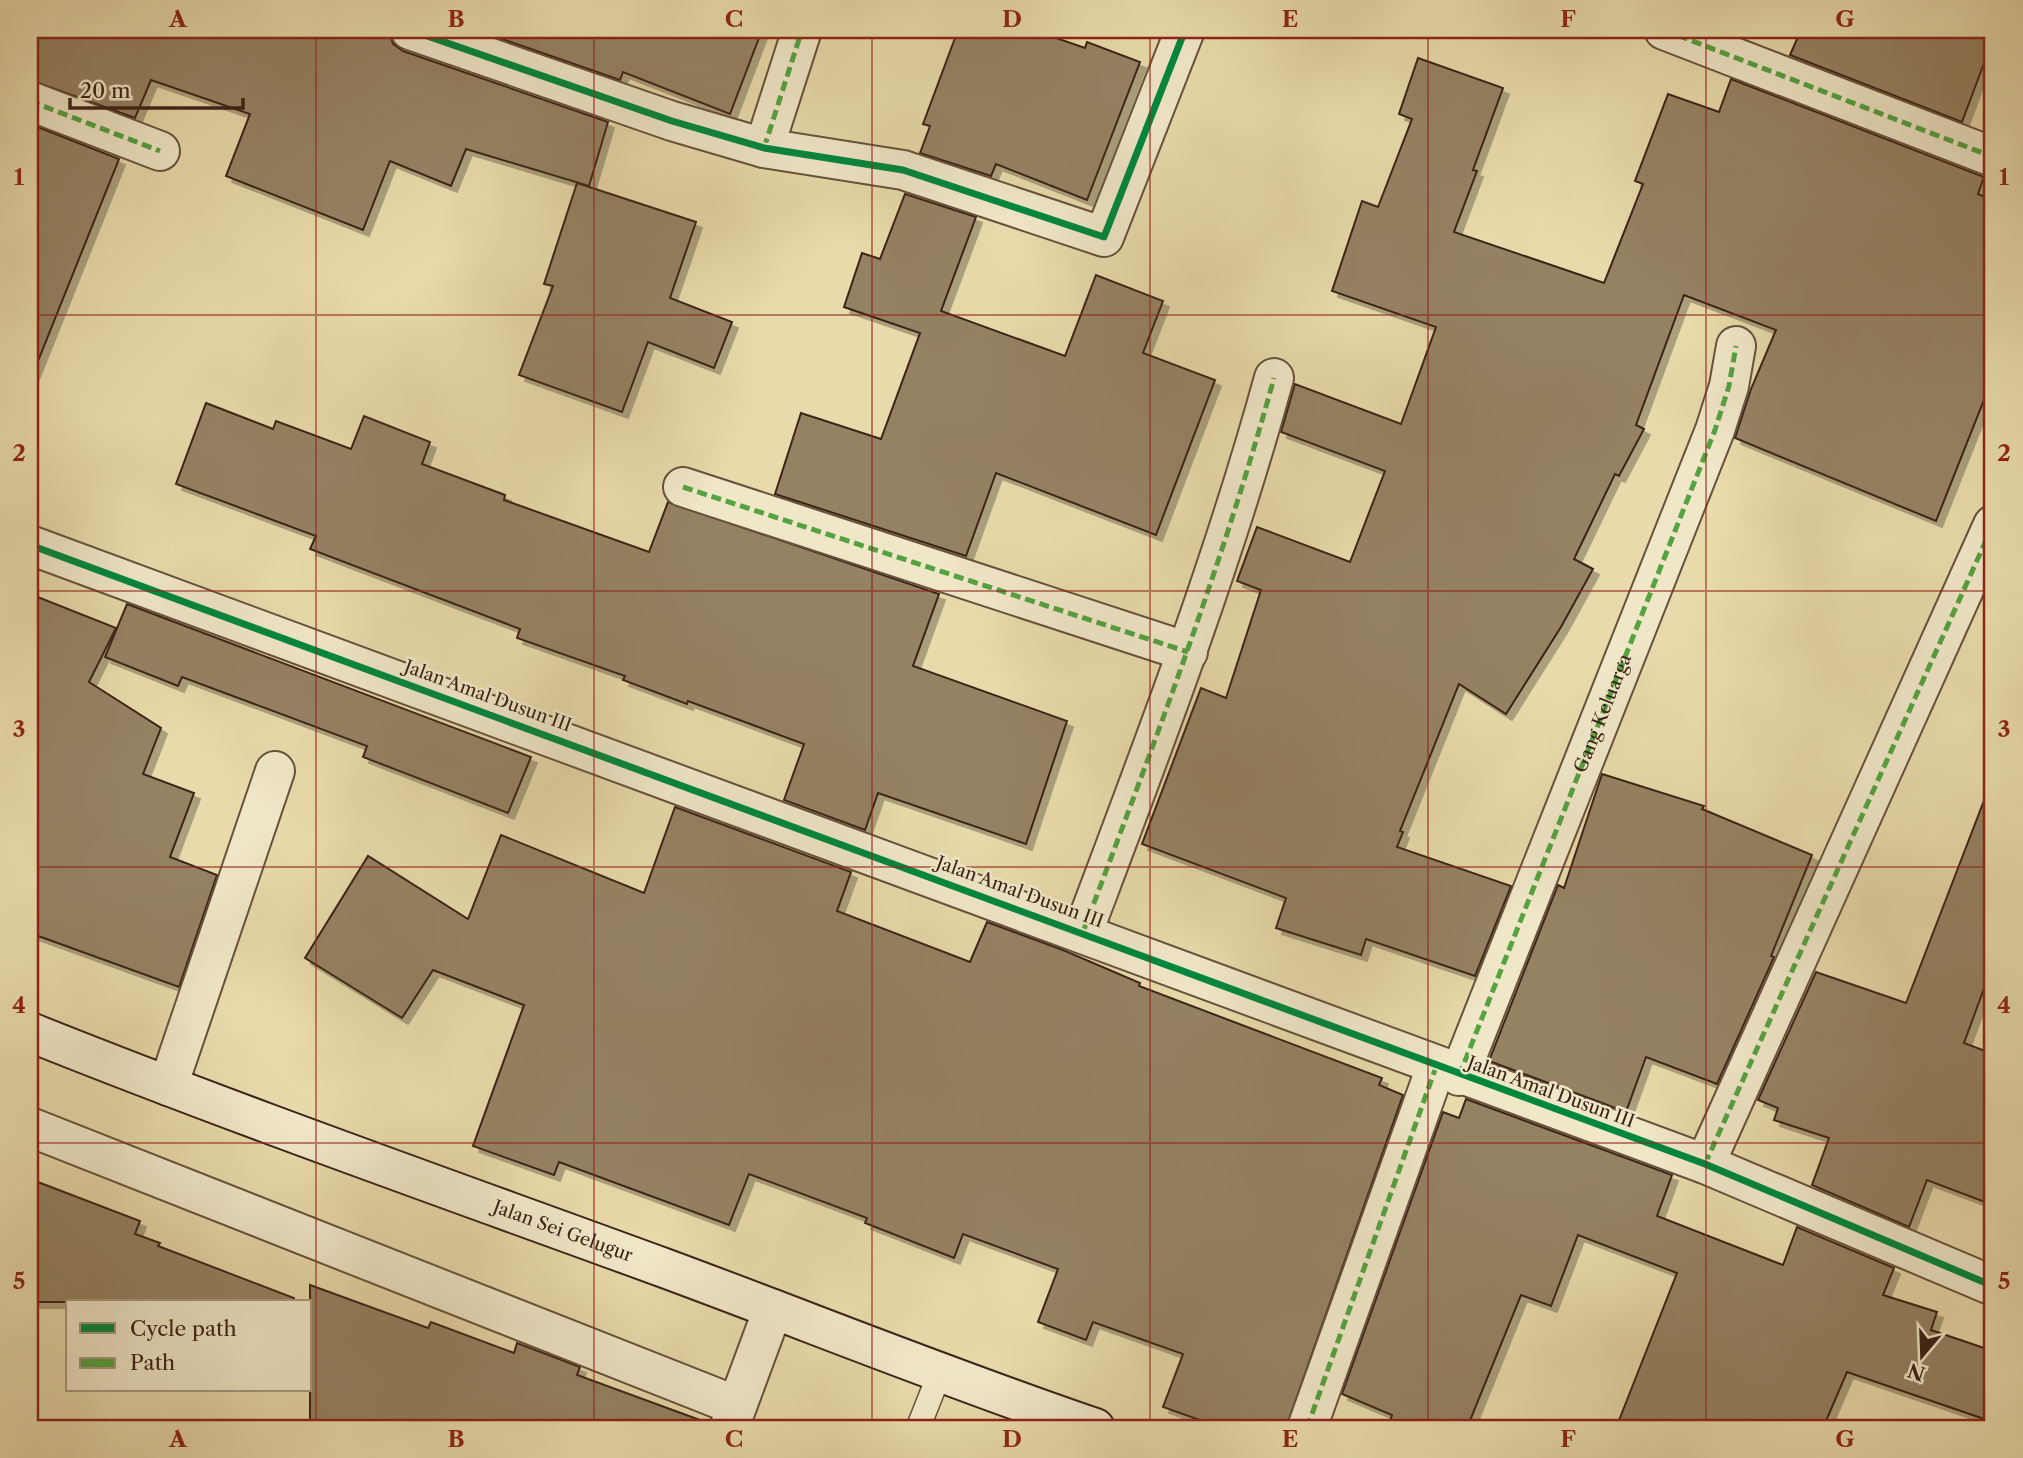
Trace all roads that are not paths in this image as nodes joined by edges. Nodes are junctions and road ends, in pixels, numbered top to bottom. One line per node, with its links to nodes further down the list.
1 (410, 30): 6 (street)
2 (802, 30): 6 (street)
3 (1185, 30): 6 (street)
4 (1664, 30): 8 (street)
5 (30, 101): 7 (street)
6 (764, 148)
7 (160, 151)
8 (1993, 158)
9 (1736, 346): 18 (street, Gang Keluarga)
10 (1274, 378): 14 (street)
11 (683, 487): 14 (street)
12 (1993, 525): 21 (street)
13 (30, 545): 16 (street, Jalan Amal Dusun III)
14 (1188, 652): 16 (street)
15 (275, 771): 19 (street)
16 (1083, 932): 18 (street, Jalan Amal Dusun III)
17 (32, 1040): 19 (street, Jalan Sei Gelugur)
18 (1448, 1071): 21 (street, Jalan Amal Dusun III); 28 (street, Gang Keluarga)
19 (168, 1086): 23 (street, Jalan Sei Gelugur)
20 (30, 1127): 25 (street)
21 (1705, 1164): 22 (street, Jalan Amal Dusun III)
22 (1993, 1286)
23 (774, 1309): 24 (street, Jalan Sei Gelugur); 25 (street)
24 (939, 1375): 26 (lane); 27 (street, Jalan Sei Gelugur)
25 (733, 1417)
26 (918, 1428)
27 (1095, 1428)
28 (1307, 1428)

